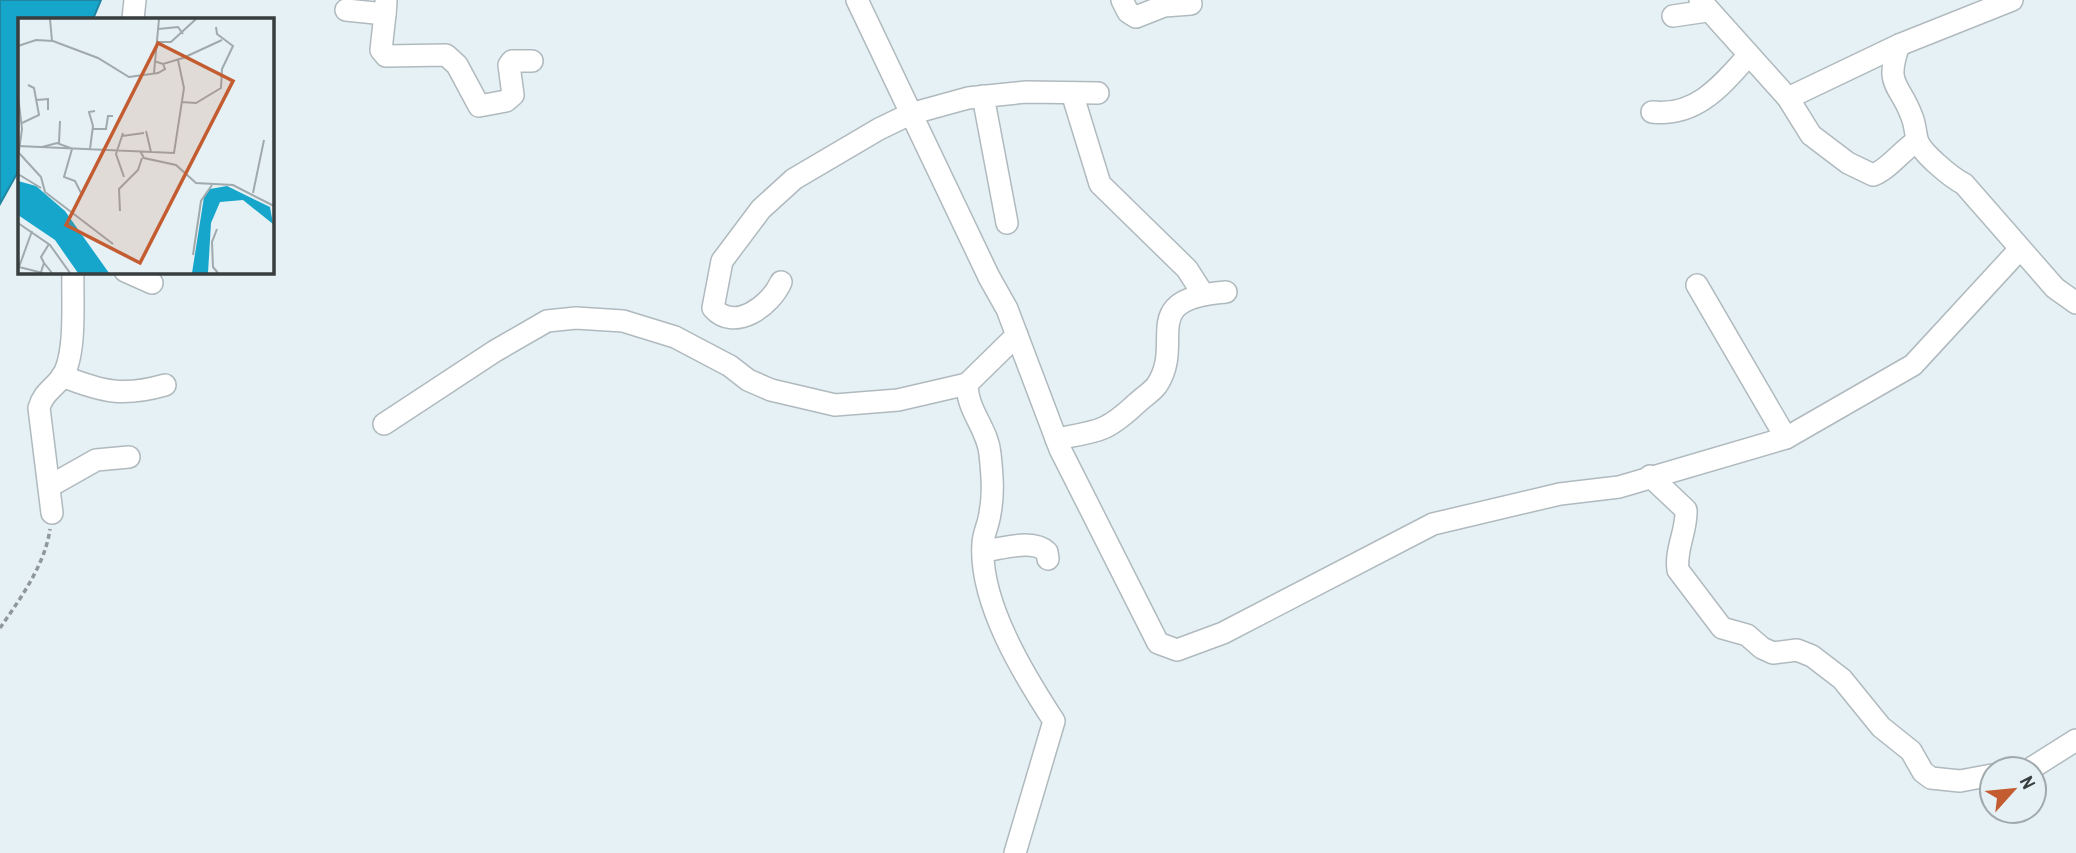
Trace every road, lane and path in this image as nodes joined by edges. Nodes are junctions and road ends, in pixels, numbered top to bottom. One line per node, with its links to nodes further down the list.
1 (135, 0): 10 (street)
2 (858, 0): 19 (street)
3 (1122, 0): 5 (street)
4 (2012, 0): 11 (street)
5 (1191, 4)
6 (1703, 6): 9 (street); 12 (street)
7 (386, 7): 8 (street); 13 (street)
8 (346, 10)
9 (1673, 16)
10 (133, 18)
11 (1899, 45): 17 (street); 20 (street)
12 (1748, 56): 17 (street); 18 (street)
13 (532, 61)
14 (1072, 93): 15 (street); 16 (street); 29 (street)
15 (1098, 93)
16 (983, 96): 19 (street); 21 (street)
17 (1787, 98): 20 (street)
18 (1652, 111)
19 (910, 114): 25 (street); 31 (street)
20 (1917, 141): 22 (street)
21 (1007, 223)
22 (2019, 250): 30 (street); 36 (street)
23 (73, 273): 32 (street)
24 (130, 273): 26 (street)
25 (781, 282)
26 (152, 283)
27 (1697, 285): 36 (street)
28 (1226, 292): 29 (street)
29 (1203, 294): 37 (street)
30 (2076, 303)
31 (1017, 335): 33 (street); 37 (street)
32 (62, 376): 34 (street); 40 (street)
33 (967, 384): 35 (street); 42 (street)
34 (165, 385)
35 (384, 424)
36 (1786, 438): 39 (street)
37 (1056, 439): 39 (street)
38 (130, 457): 40 (street)
39 (1650, 476): 47 (street)
40 (50, 486): 41 (street)
41 (52, 513): 44 (path)
42 (983, 551): 43 (street); 48 (street)
43 (1048, 559)
44 (0, 628)
45 (2076, 740): 46 (street)
46 (2048, 758)
47 (1978, 778)
48 (1015, 853)

